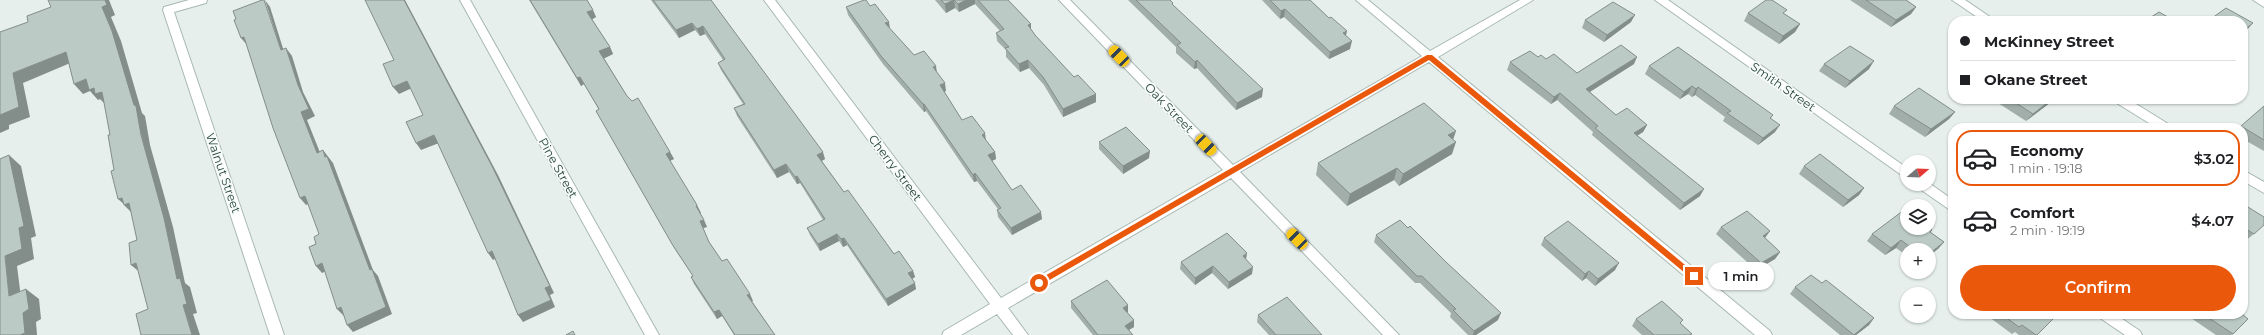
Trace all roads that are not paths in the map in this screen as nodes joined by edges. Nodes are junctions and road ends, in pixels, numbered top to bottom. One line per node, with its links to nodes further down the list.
1 (202, 0): 23 (street, Walnut Street)
2 (465, 0): 24 (street, Pine Street)
3 (769, 0): 21 (street, Cherry Street)
4 (1064, 0): 16 (street, Oak Street)
5 (1361, 0): 12 (street)
6 (1528, 0): 12 (street)
7 (1660, 0): 15 (street, Smith Street)
8 (1957, 0): 11 (street)
9 (2258, 0): 10 (street)
10 (2264, 3)
11 (1983, 16)
12 (1430, 57): 16 (street); 28 (street)
13 (2127, 104): 14 (street)
14 (2158, 123)
15 (1900, 169)
16 (1231, 171): 21 (street); 27 (street, Oak Street)
17 (2248, 178): 18 (street)
18 (2264, 188)
19 (1931, 191): 20 (street)
20 (1948, 203)
21 (999, 306): 25 (street); 26 (street, Cherry Street)
22 (2112, 319): 29 (street)
23 (277, 335)
24 (652, 335)
25 (949, 335)
26 (1021, 335)
27 (1392, 335)
28 (1765, 335)
29 (2135, 335)

